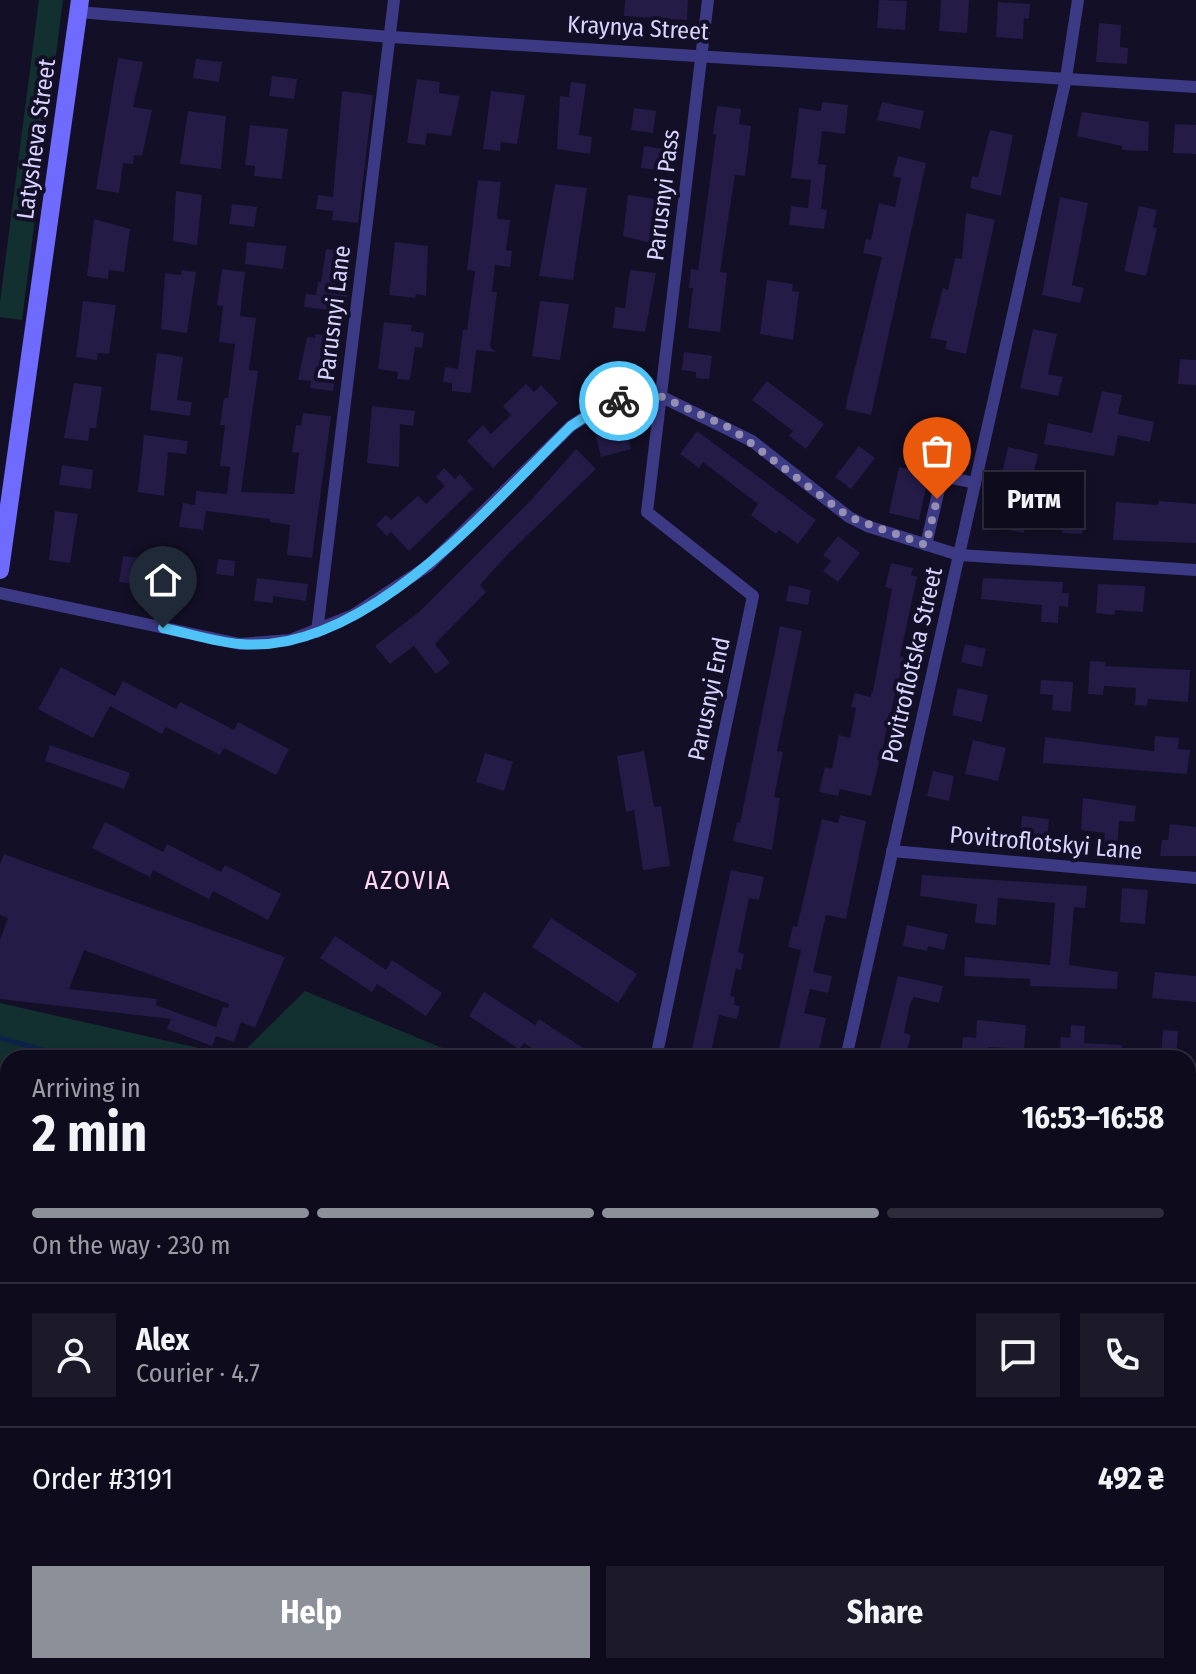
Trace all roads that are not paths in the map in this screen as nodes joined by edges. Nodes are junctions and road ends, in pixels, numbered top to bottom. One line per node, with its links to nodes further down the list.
1 (394, 0): 5 (street, Parusnyi Lane)
2 (708, 0): 6 (street, Parusnyi Pass)
3 (1078, 0): 7 (street, Povitroflotska Street)
4 (79, 6): 5 (street, Kraynya Street); 13 (street, Latysheva Street)
5 (391, 37): 6 (street, Kraynya Street); 16 (street, Parusnyi Lane)
6 (703, 54): 7 (street, Kraynya Street); 9 (street, Parusnyi Pass)
7 (1066, 78): 8 (street, Kraynya Street); 10 (street, Povitroflotska Street)
8 (1196, 87)
9 (660, 396): 11 (street); 16 (street); 19 (street, Parusnyi End)
10 (975, 483): 11 (street); 12 (street, Povitroflotska Street)
11 (926, 545): 12 (street)
12 (959, 555): 14 (street); 17 (street, Povitroflotska Street)
13 (0, 570)
14 (1196, 570)
15 (0, 593): 16 (street)
16 (317, 632)
17 (892, 851): 18 (street, Povitroflotskyi Lane); 20 (street, Povitroflotska Street)
18 (1196, 878)
19 (658, 1050)
20 (848, 1050)

